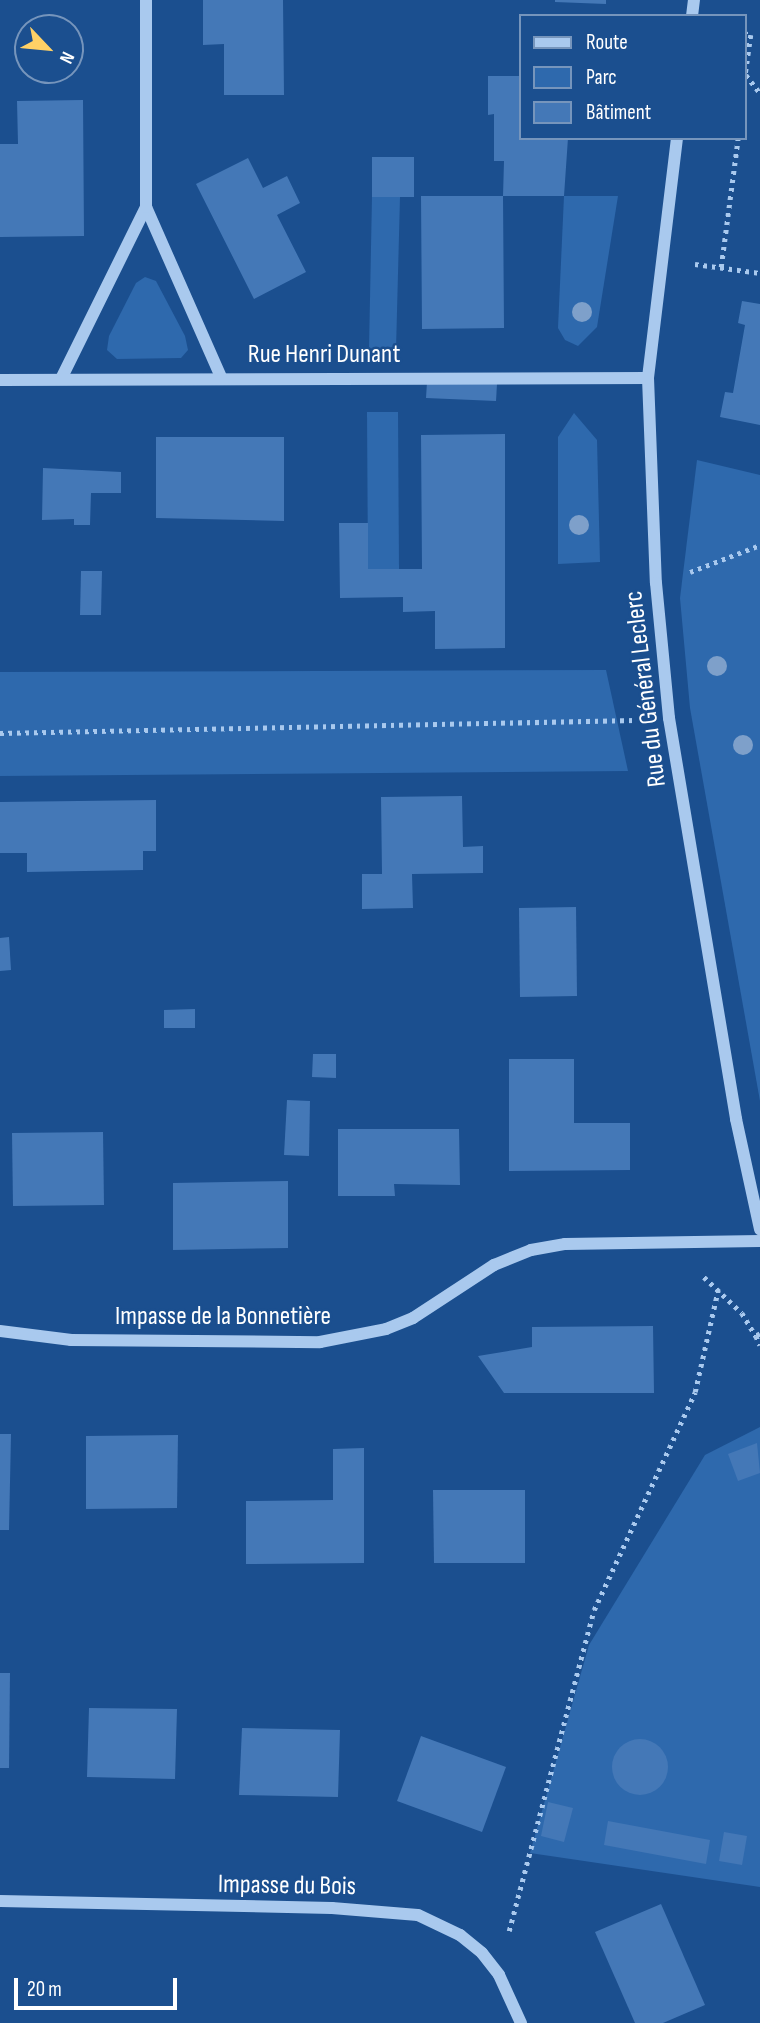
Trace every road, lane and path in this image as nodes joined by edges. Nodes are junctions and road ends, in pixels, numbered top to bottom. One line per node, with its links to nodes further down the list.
1 (146, 0): 7 (street)
2 (746, 34): 3 (path)
3 (746, 75): 4 (path)
4 (760, 93)
5 (677, 140): 13 (street, Rue du Général Leclerc)
6 (737, 140): 9 (path)
7 (146, 207): 11 (street); 12 (street)
8 (695, 264): 9 (path)
9 (721, 267): 10 (path)
10 (760, 273)
11 (62, 377): 12 (street, Rue Henri Dunant); 14 (street, Rue Henri Dunant)
12 (221, 377): 13 (street, Rue Henri Dunant)
13 (648, 379): 16 (street, Rue du Général Leclerc)
14 (0, 380)
15 (760, 545): 16 (path)
16 (656, 583): 17 (street, Rue du Général Leclerc)
17 (669, 718): 18 (path); 19 (street, Rue du Général Leclerc)
18 (0, 733)
19 (760, 1229)
20 (760, 1241): 21 (street, Impasse de la Bonnetière)
21 (699, 1242): 22 (path); 23 (street, Impasse de la Bonnetière)
22 (718, 1290): 24 (path); 27 (path)
23 (0, 1331)
24 (758, 1335): 25 (path)
25 (760, 1345)
26 (0, 1902): 27 (street, Impasse du Bois)
27 (499, 1975): 28 (street, Impasse du Bois)
28 (520, 2023)

